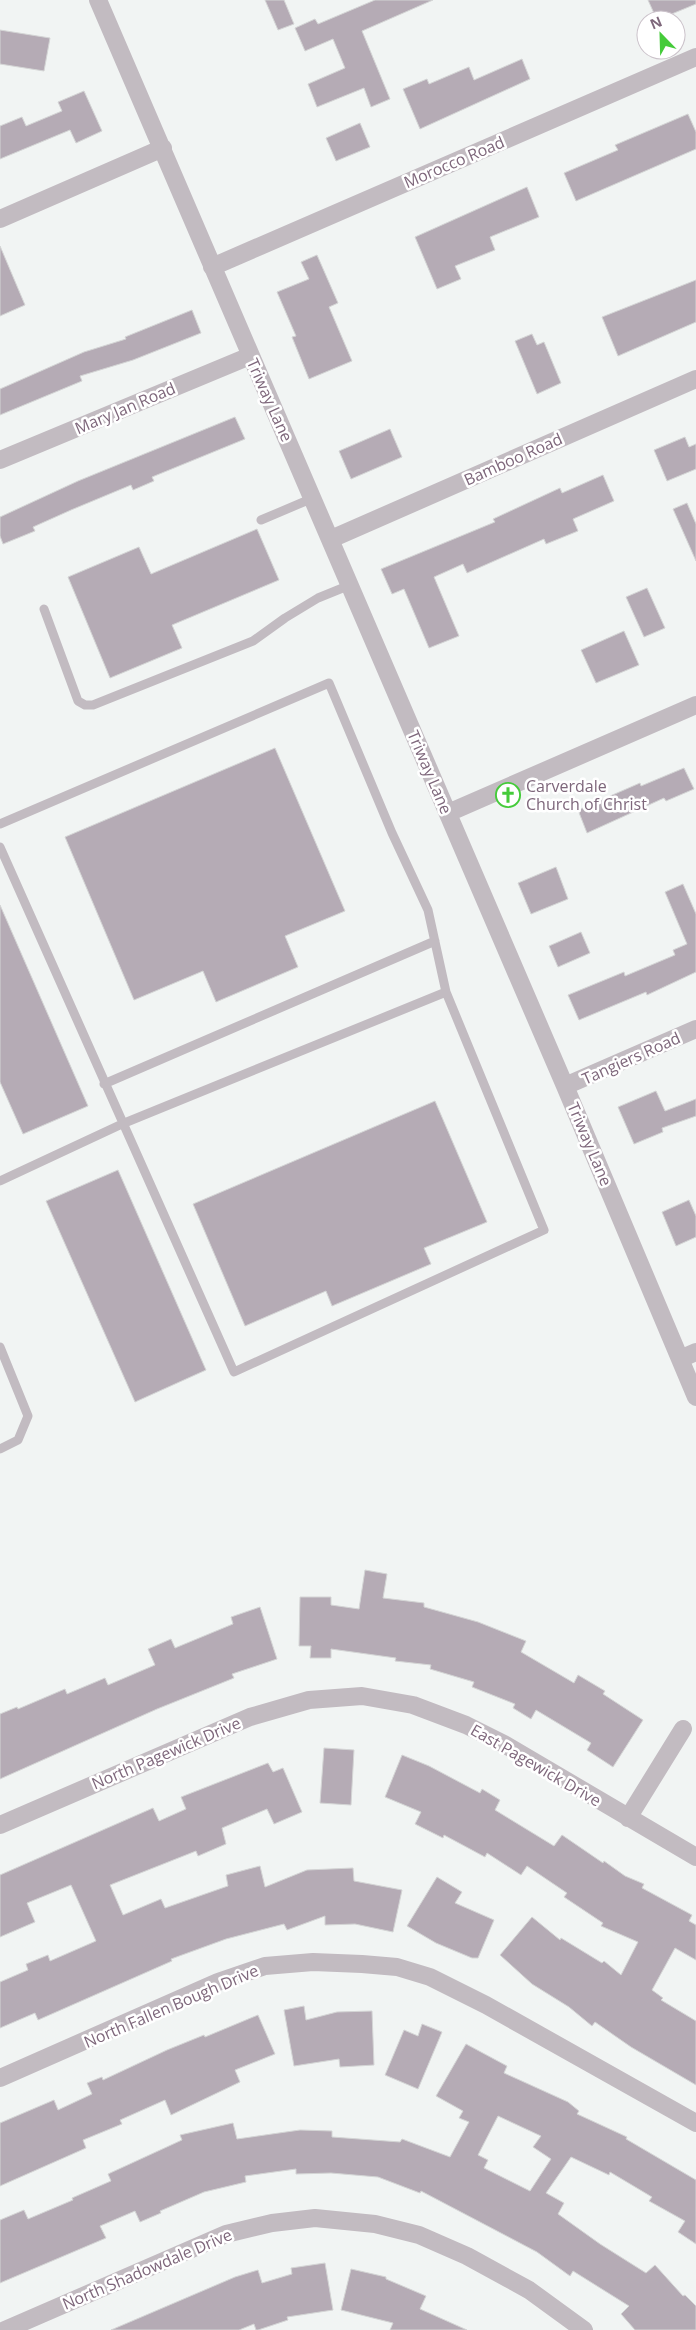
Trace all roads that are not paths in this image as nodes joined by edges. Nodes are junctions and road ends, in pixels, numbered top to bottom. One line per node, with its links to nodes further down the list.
1 (98, 0): 3 (street, Triway Lane)
2 (696, 57): 5 (street, Morocco Road)
3 (163, 148): 4 (street); 5 (street, Triway Lane)
4 (0, 219)
5 (212, 267): 6 (street, Triway Lane)
6 (250, 356): 8 (street, Mary Jan Road); 9 (street, Triway Lane)
7 (696, 379): 11 (street, Bamboo Road)
8 (0, 460)
9 (313, 498): 10 (lane); 11 (street, Triway Lane)
10 (261, 520)
11 (331, 539): 12 (street, Triway Lane)
12 (350, 584): 13 (lane); 15 (street, Triway Lane)
13 (44, 610)
14 (696, 705): 15 (street)
15 (448, 813): 22 (street, Triway Lane)
16 (0, 824): 18 (lane)
17 (0, 847): 21 (lane)
18 (435, 941): 19 (lane); 21 (lane)
19 (446, 992): 23 (lane); 23 (lane)
20 (696, 1029): 22 (street, Tangiers Road)
21 (104, 1084): 23 (lane)
22 (565, 1086): 27 (street, Triway Lane)
23 (122, 1124): 24 (lane)
24 (0, 1181)
25 (0, 1347): 29 (lane)
26 (696, 1352): 27 (street)
27 (680, 1359): 28 (street, Triway Lane)
28 (696, 1397)
29 (0, 1449)
30 (336, 1698): 32 (street, East Pagewick Drive); 33 (street, North Pagewick Drive)
31 (683, 1729): 32 (street)
32 (628, 1818): 34 (street, East Pagewick Drive)
33 (0, 1825)
34 (696, 1857)
35 (0, 2078): 36 (street, North Fallen Bough Drive)
36 (696, 2124)
37 (5, 2330): 38 (street, North Shadowdale Drive)
38 (584, 2330)

